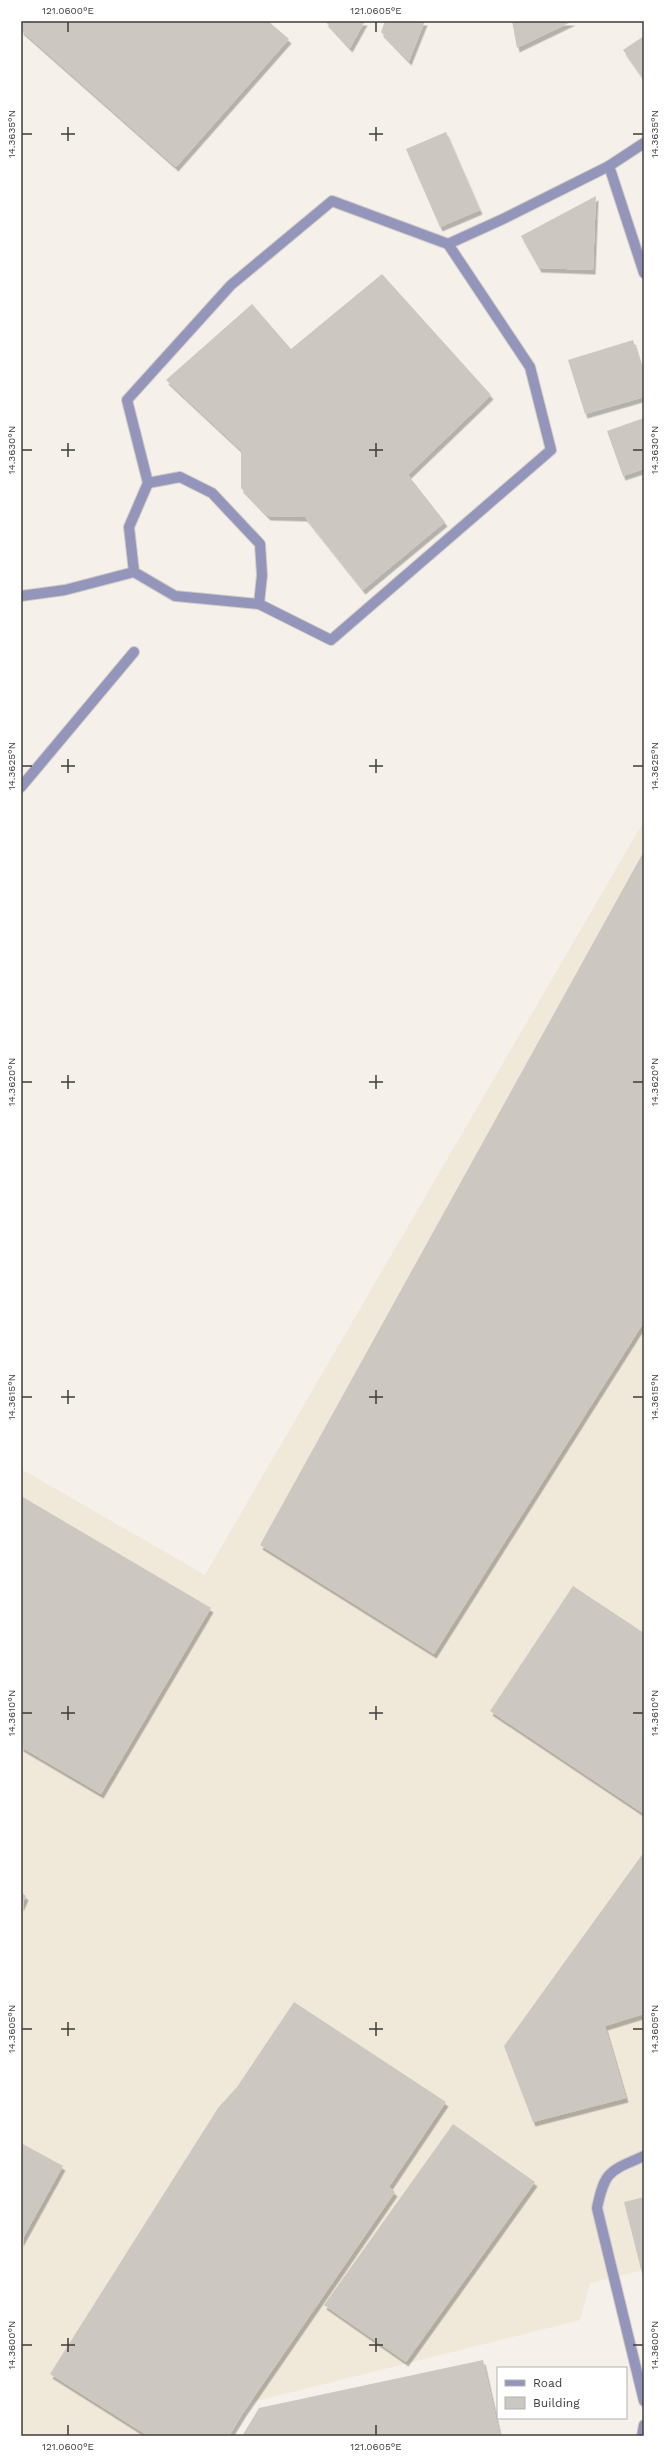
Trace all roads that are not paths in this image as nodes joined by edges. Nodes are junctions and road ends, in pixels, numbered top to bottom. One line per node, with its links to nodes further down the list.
1 (644, 143): 2 (street)
2 (609, 166): 3 (street); 4 (street)
3 (448, 244): 5 (street); 8 (street)
4 (644, 273)
5 (148, 483): 6 (street); 8 (street)
6 (134, 572): 7 (street); 8 (street)
7 (21, 596)
8 (259, 604)
9 (134, 652): 10 (street)
10 (21, 787)
11 (644, 2156): 12 (street)
12 (644, 2401)
13 (644, 2425): 14 (street)
14 (642, 2436)

